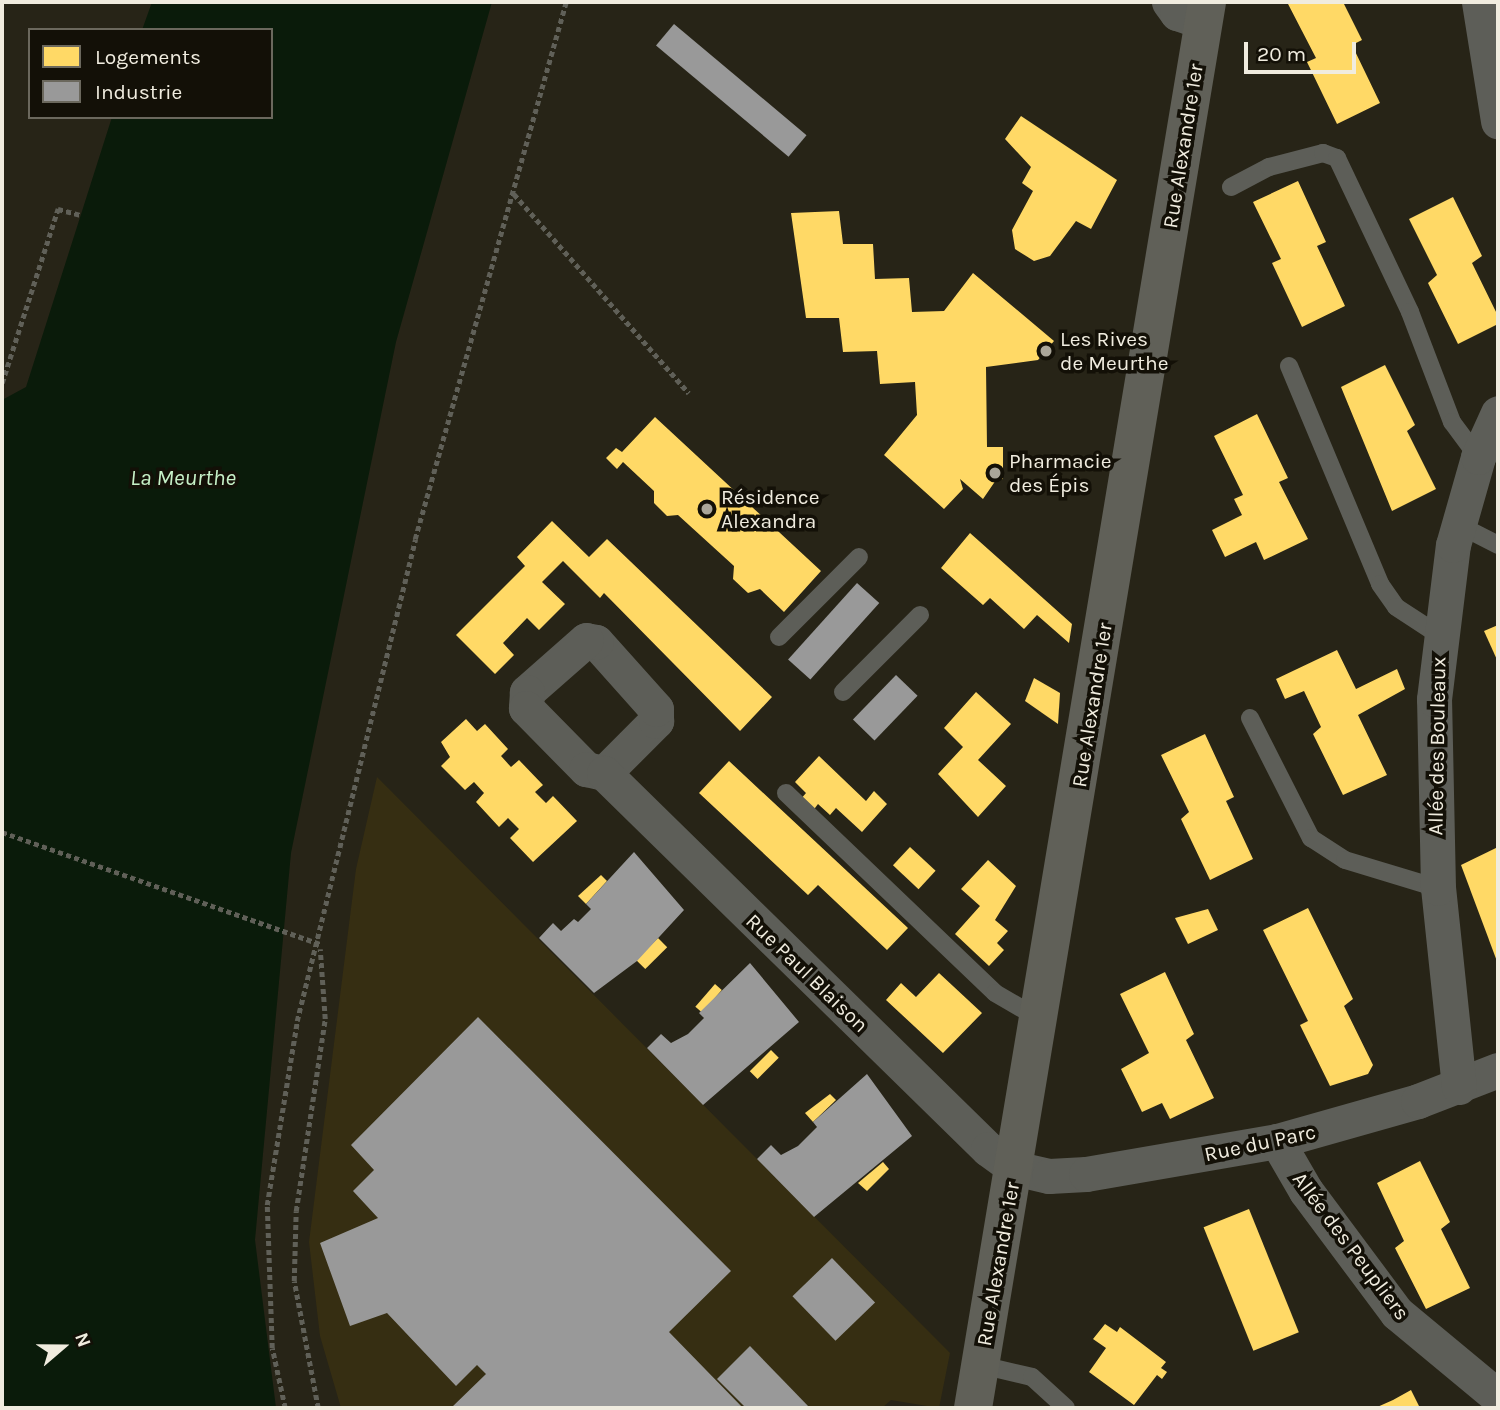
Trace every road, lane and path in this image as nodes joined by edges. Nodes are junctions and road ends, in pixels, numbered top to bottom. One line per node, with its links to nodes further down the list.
1 (566, 2): 7 (path)
2 (1169, 2): 4 (street)
3 (1479, 2): 5 (street)
4 (1205, 12): 27 (main road, Rue Alexandre 1er)
5 (1498, 121)
6 (1231, 187): 13 (lane)
7 (514, 194): 11 (path); 26 (path)
8 (80, 215): 10 (path)
9 (1289, 366): 18 (lane)
10 (2, 383)
11 (689, 393)
12 (1498, 413): 13 (street, Allée des Bouleaux)
13 (1478, 457): 14 (street, Allée des Bouleaux)
14 (1459, 524): 15 (lane); 18 (street, Allée des Bouleaux)
15 (1498, 545)
16 (859, 557): 19 (lane)
17 (920, 615): 20 (lane)
18 (1439, 635): 25 (street, Allée des Bouleaux)
19 (779, 637)
20 (843, 692)
21 (1250, 718): 25 (lane)
22 (604, 773): 31 (street, Rue Paul Blaison)
23 (786, 793): 27 (lane)
24 (2, 832): 26 (path)
25 (1438, 888): 29 (street, Allée des Bouleaux)
26 (320, 944): 34 (path); 35 (path)
27 (1040, 1020): 31 (main road, Rue Alexandre 1er)
28 (1498, 1070): 29 (street, Rue du Parc)
29 (1459, 1087): 30 (street, Rue du Parc)
30 (1277, 1141): 31 (street, Rue du Parc); 33 (street, Allée des Peupliers)
31 (1014, 1168): 32 (main road, Rue Alexandre 1er)
32 (981, 1365): 36 (main road, Rue Alexandre 1er); 37 (lane)
33 (1498, 1399): 38 (lane)
34 (285, 1408)
35 (318, 1408)
36 (974, 1408)
37 (1066, 1408)
38 (1495, 1408)

